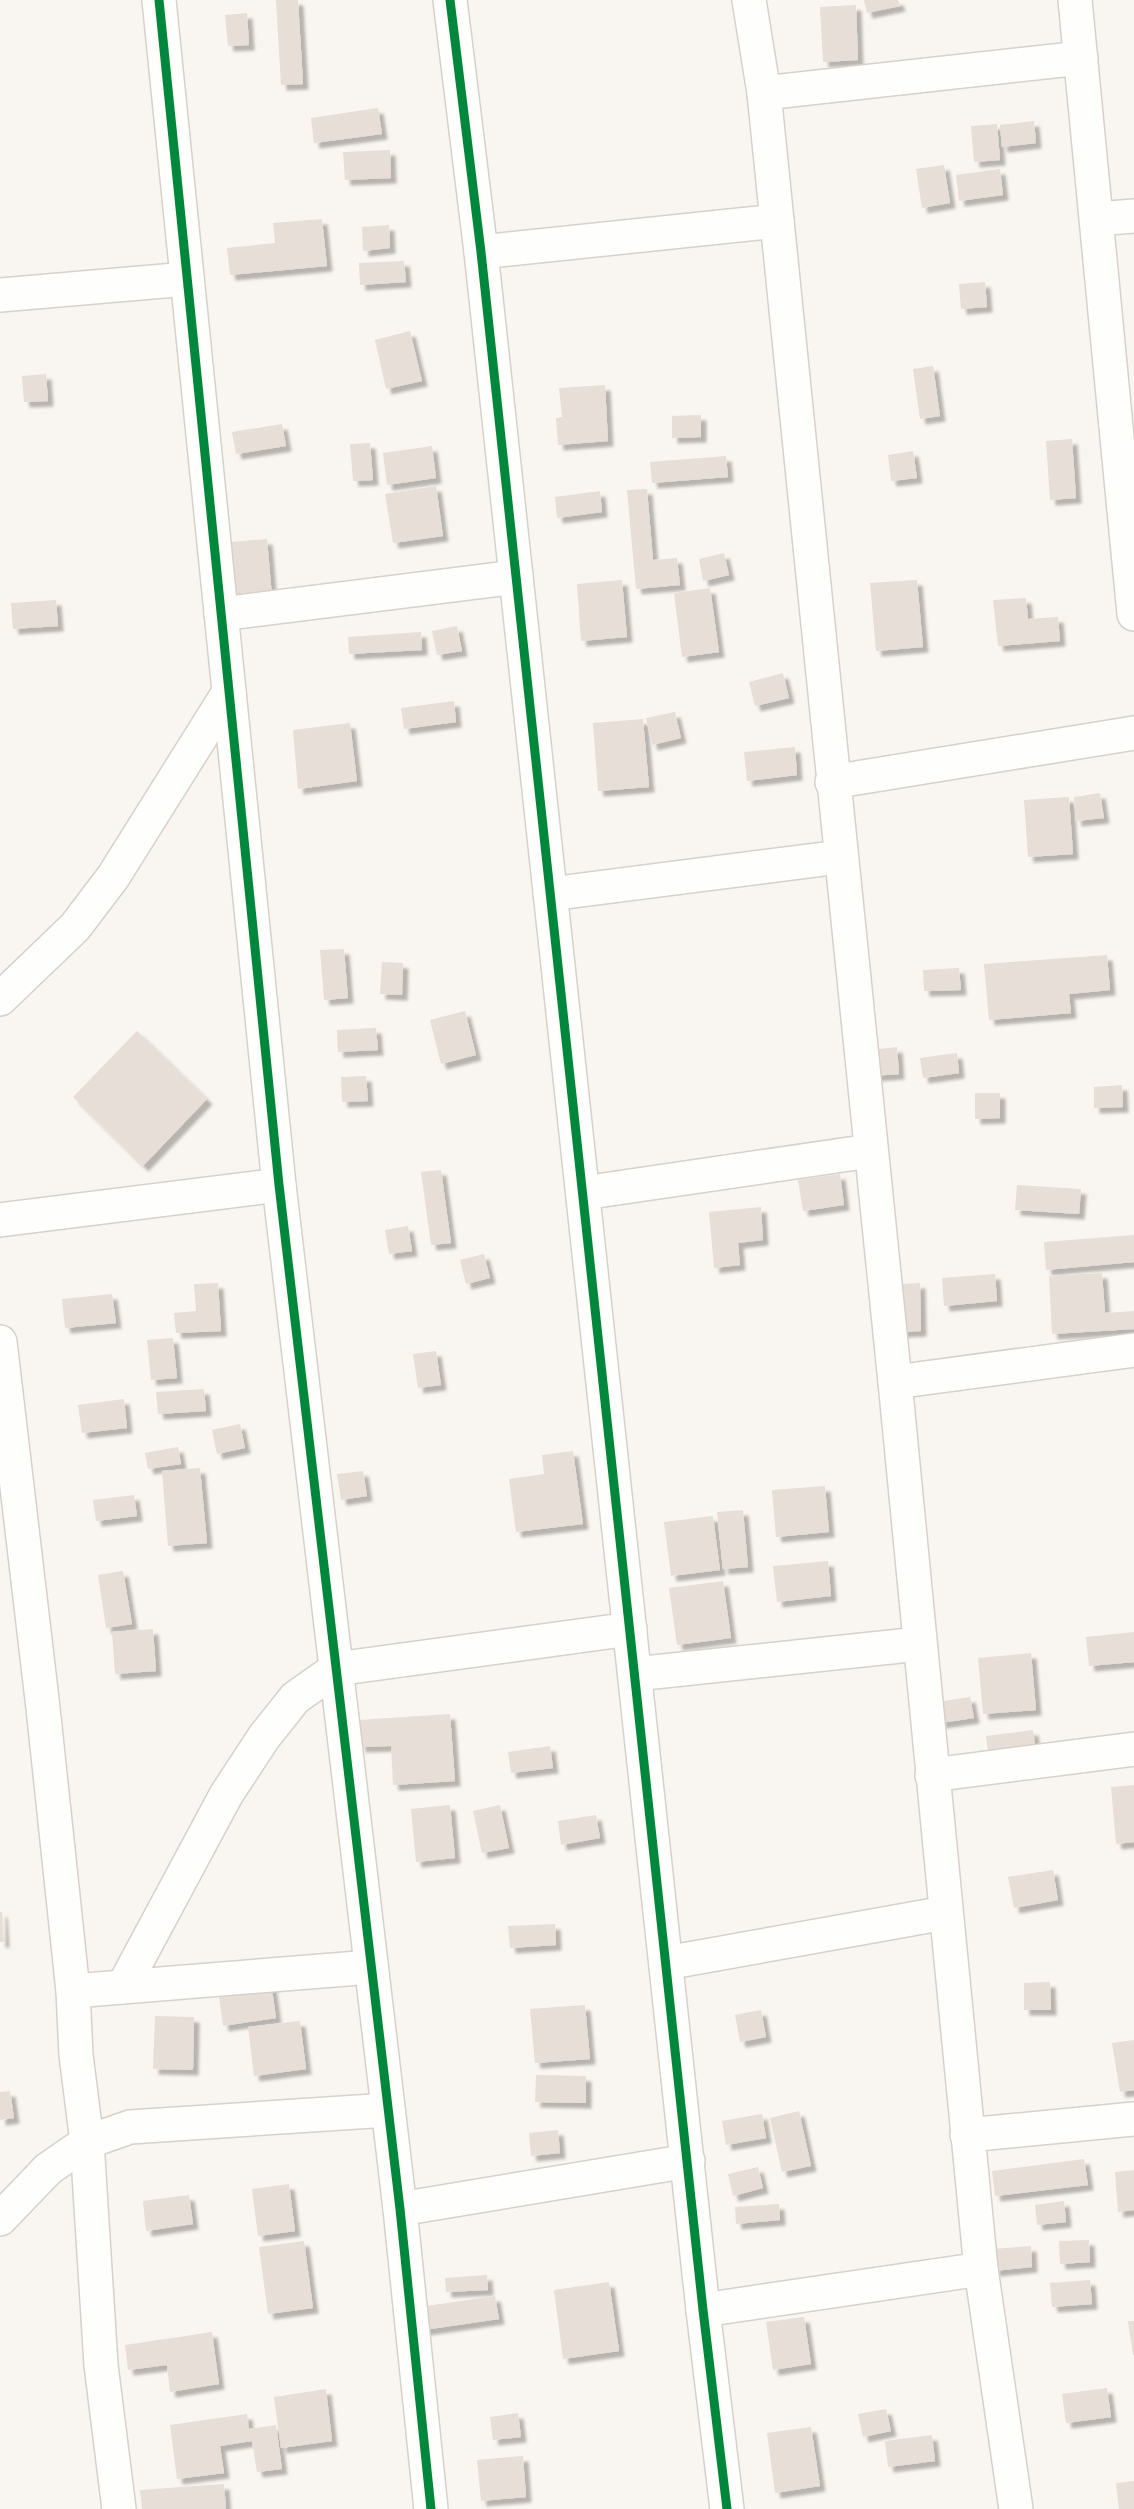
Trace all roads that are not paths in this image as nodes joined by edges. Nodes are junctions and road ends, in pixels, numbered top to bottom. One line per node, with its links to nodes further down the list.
1 (159, 0): 11 (street)
2 (450, 0): 10 (street)
3 (749, 0): 6 (street)
4 (1075, 0): 5 (street)
5 (1081, 58): 6 (street); 8 (street)
6 (764, 93): 9 (street)
7 (1134, 216): 8 (street)
8 (1097, 219): 15 (street)
9 (777, 221): 10 (street); 18 (street)
10 (481, 252): 13 (street)
11 (187, 279): 12 (street); 14 (street)
12 (0, 295)
13 (516, 577): 14 (street); 20 (street)
14 (221, 614): 16 (street)
15 (1134, 615)
16 (229, 692): 21 (street); 23 (street)
17 (1134, 734): 18 (street)
18 (832, 782): 19 (street)
19 (840, 857): 20 (street); 22 (street)
20 (550, 894): 24 (street)
21 (0, 999)
22 (870, 1150): 24 (street); 28 (street)
23 (279, 1185): 25 (street); 32 (street)
24 (583, 1193): 30 (street)
25 (0, 1220)
26 (0, 1342): 29 (street)
27 (1134, 1350): 28 (street)
28 (895, 1382): 31 (street)
29 (8, 1483): 40 (street)
30 (630, 1629): 32 (street); 33 (street)
31 (919, 1644): 33 (street); 35 (street)
32 (336, 1669): 38 (street); 39 (street)
33 (635, 1674): 37 (street)
34 (1134, 1749): 35 (street)
35 (932, 1775): 36 (street)
36 (945, 1913): 37 (street); 43 (street)
37 (666, 1964): 45 (street)
38 (371, 1967): 39 (street); 41 (street)
39 (123, 1987): 40 (street)
40 (73, 1991): 44 (street)
41 (388, 2110): 44 (street); 46 (street)
42 (1134, 2119): 43 (street)
43 (967, 2135): 48 (street)
44 (87, 2142): 47 (street); 50 (street)
45 (688, 2161): 46 (street); 49 (street)
46 (400, 2209): 51 (street)
47 (0, 2219)
48 (981, 2269): 49 (street); 53 (street)
49 (703, 2310): 52 (street)
50 (119, 2509)
51 (431, 2509)
52 (727, 2509)
53 (1016, 2509)

